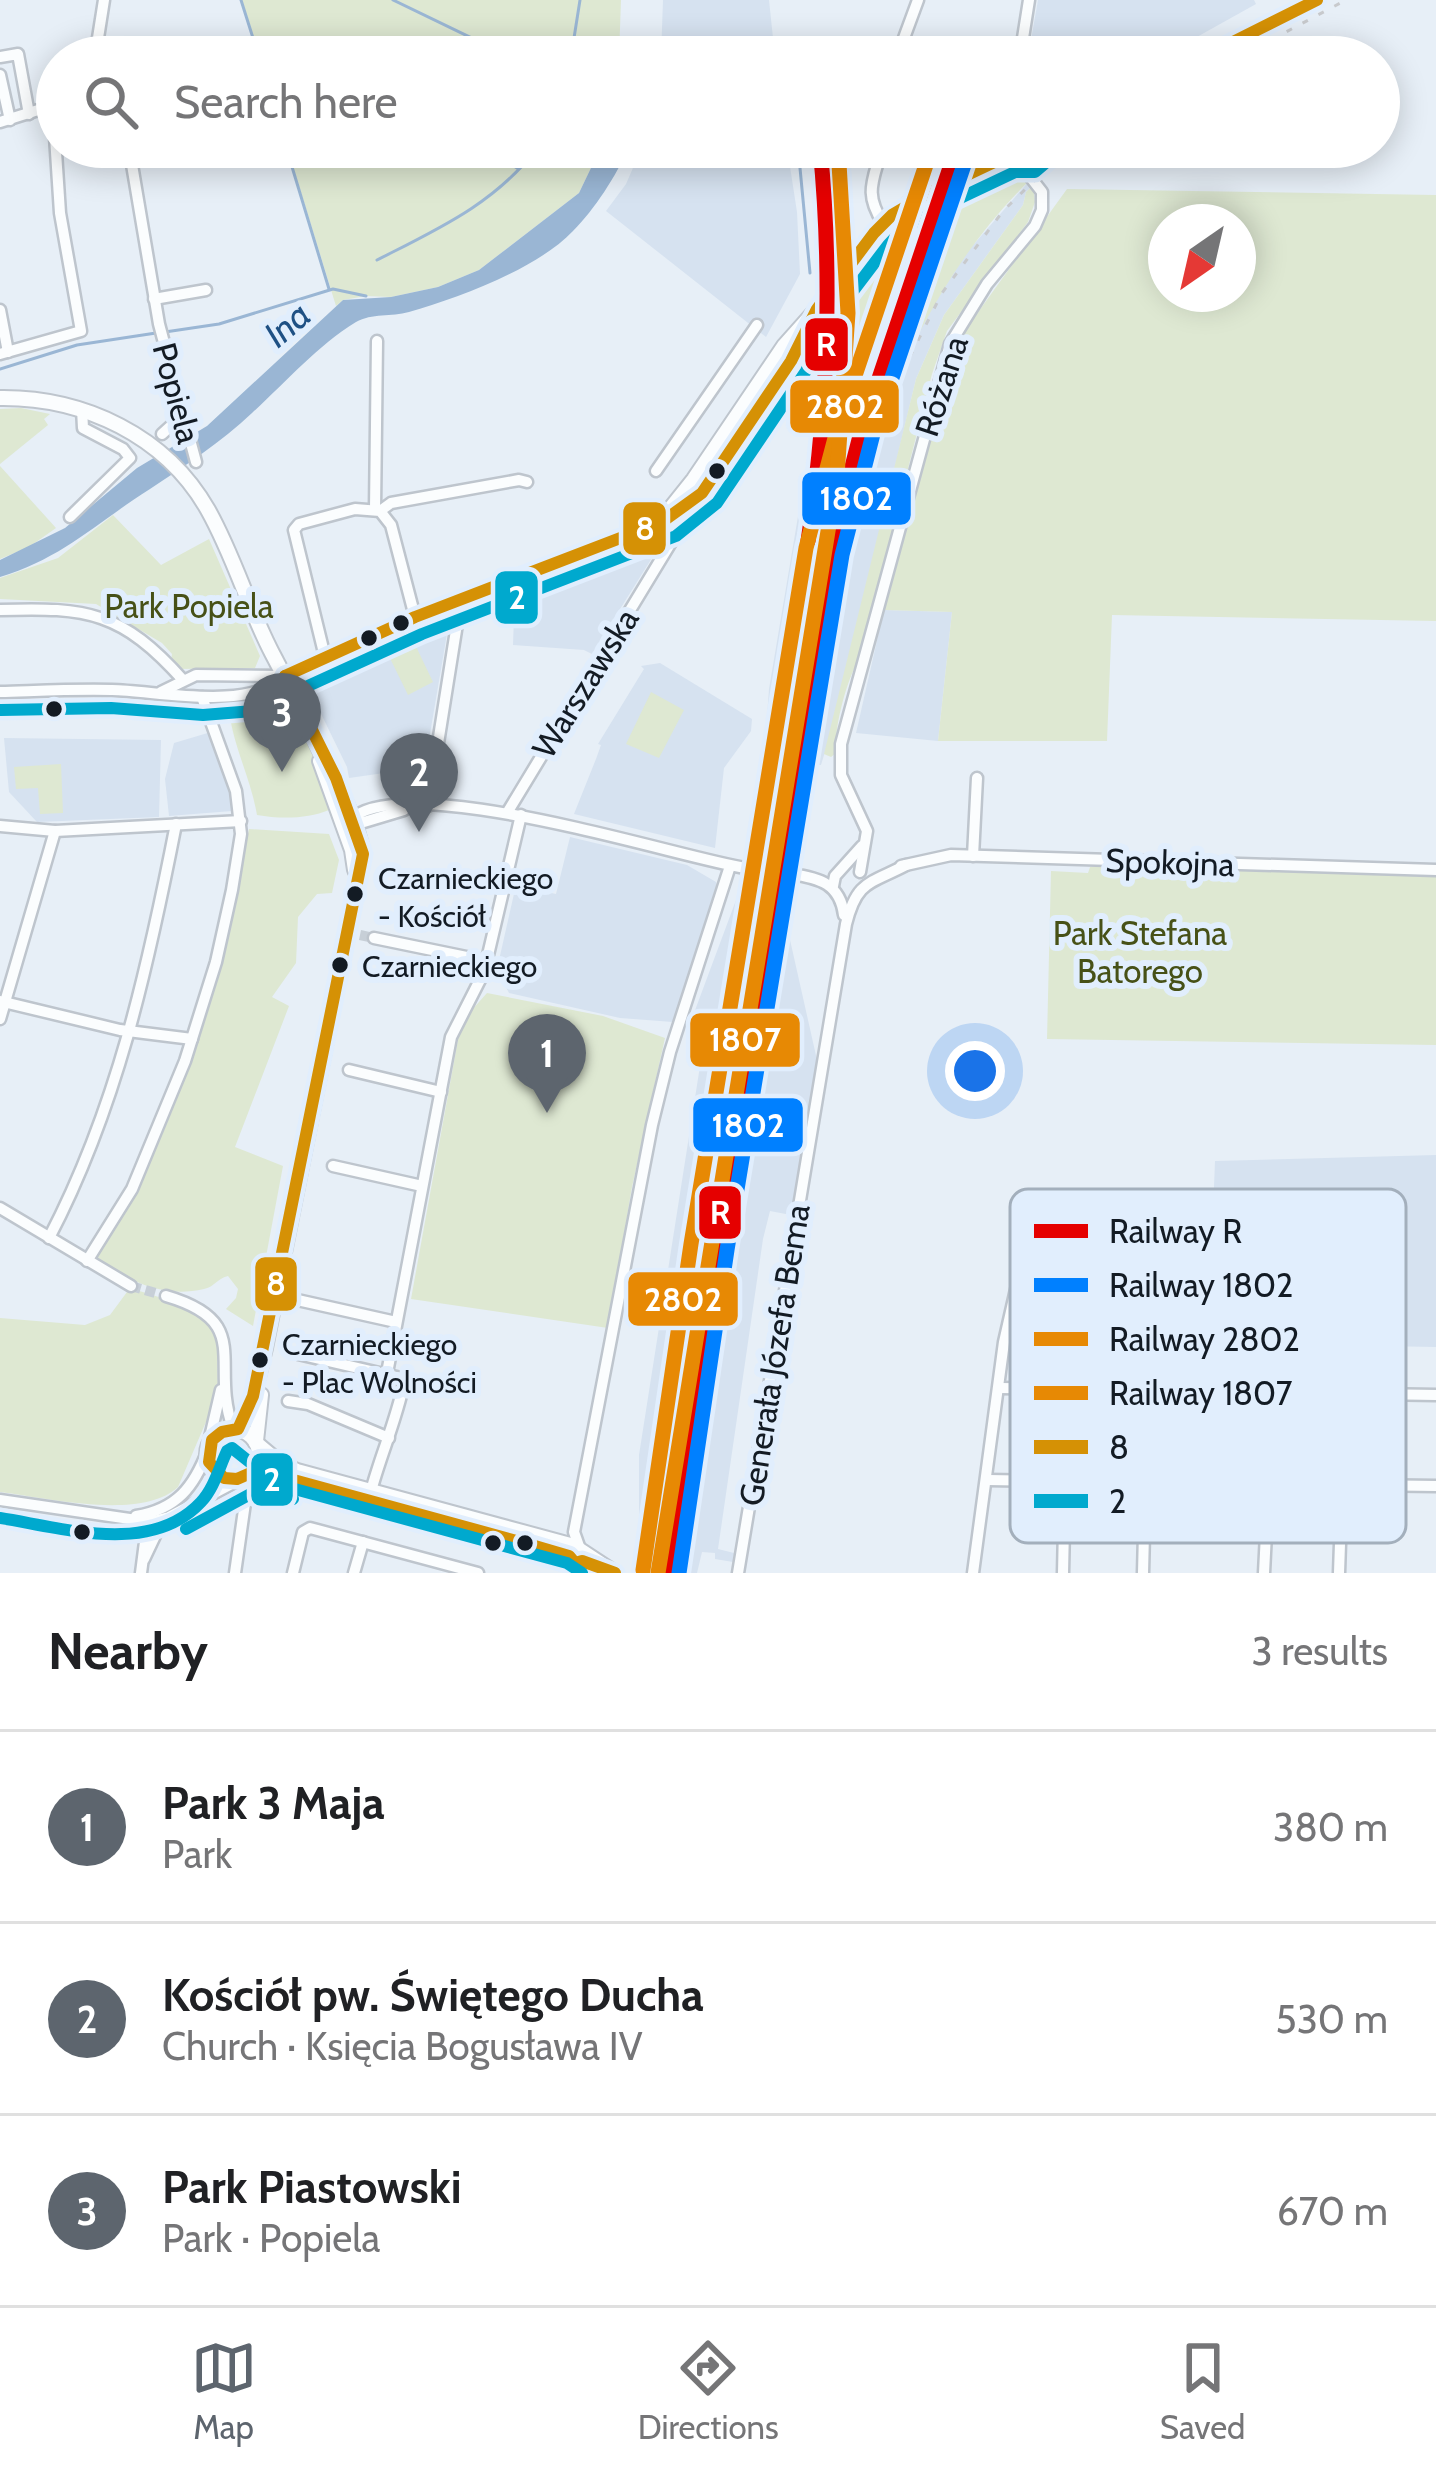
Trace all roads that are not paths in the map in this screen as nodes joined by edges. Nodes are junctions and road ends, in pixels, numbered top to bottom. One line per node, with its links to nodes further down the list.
1 (104, 0): 5 (street)
2 (918, 0): 6 (street)
3 (1029, 0): 7 (street)
4 (1317, 0): 8 (main road)
5 (98, 36)
6 (905, 36)
7 (1023, 36)
8 (1245, 36)
9 (0, 57): 12 (street)
10 (0, 75): 13 (street)
11 (36, 112): 12 (street)
12 (29, 115): 13 (street)
13 (5, 121)
14 (58, 168): 25 (street)
15 (132, 168): 21 (street, Popiela)
16 (876, 168): 19 (street)
17 (983, 168): 19 (main road)
18 (1030, 168): 57 (street, Różana)
19 (883, 223): 35 (main road)
20 (206, 290): 21 (street)
21 (154, 299): 28 (street, Popiela)
22 (0, 310): 25 (street)
23 (757, 325): 31 (street)
24 (376, 341): 33 (street)
25 (4, 353)
26 (0, 398): 27 (main road, Popiela)
27 (82, 409): 29 (main road, Popiela); 34 (street)
28 (183, 416): 29 (street); 30 (street, Popiela)
29 (155, 439): 40 (main road, Popiela)
30 (196, 462)
31 (656, 471)
32 (527, 482): 33 (street)
33 (377, 510): 38 (street); 39 (street)
34 (70, 518)
35 (670, 522): 36 (main road); 49 (street, Warszawska)
36 (461, 599): 38 (main road); 47 (street)
37 (0, 610): 41 (street)
38 (416, 617): 39 (main road)
39 (325, 657): 40 (main road)
40 (285, 676): 41 (street); 44 (street); 46 (main road, Popiela)
41 (183, 680): 43 (street)
42 (0, 692): 43 (street)
43 (160, 692): 44 (street)
44 (202, 698): 52 (street)
45 (977, 778): 59 (street)
46 (339, 801): 48 (main road); 55 (main road, Popiela)
47 (427, 806): 48 (street); 49 (street); 51 (street)
48 (367, 809): 55 (street)
49 (507, 813): 50 (street)
50 (525, 816): 60 (street); 69 (street)
51 (383, 817): 55 (street); 58 (street)
52 (241, 821): 53 (street); 73 (street)
53 (176, 824): 56 (street); 72 (street)
54 (0, 826): 56 (street)
55 (346, 826): 58 (main road); 64 (main road)
56 (55, 831): 70 (street)
57 (867, 832): 62 (street); 65 (street)
58 (362, 854): 64 (main road)
59 (973, 856): 63 (street, Spokojna); 65 (street, Spokojna)
60 (730, 866): 61 (street); 116 (street)
61 (745, 868)
62 (842, 870): 65 (street); 66 (street); 66 (street)
63 (1436, 870)
64 (356, 875): 82 (main road)
65 (859, 881): 66 (street); 67 (street, Generała Józefa Bema)
66 (837, 890): 67 (street, Generała Józefa Bema)
67 (846, 924): 124 (street, Generała Józefa Bema)
68 (374, 938): 69 (street)
69 (486, 961): 75 (street)
70 (3, 1001): 71 (street); 72 (street)
71 (0, 1018)
72 (131, 1030): 73 (street); 79 (street)
73 (192, 1039): 80 (street)
74 (349, 1070): 75 (street)
75 (441, 1092): 77 (street)
76 (333, 1166): 77 (street)
77 (422, 1186): 85 (street)
78 (0, 1208): 79 (street)
79 (49, 1238): 80 (street)
80 (87, 1261): 81 (street)
81 (131, 1286)
82 (275, 1295): 85 (street); 86 (main road)
83 (166, 1296): 89 (street)
84 (1010, 1316): 90 (street)
85 (396, 1322): 88 (street)
86 (273, 1350): 94 (main road); 95 (main road)
87 (298, 1354): 88 (street)
88 (386, 1373): 96 (street)
89 (224, 1375): 95 (street); 98 (street)
90 (1000, 1388): 91 (street); 100 (street)
91 (1010, 1388)
92 (1406, 1395): 93 (street)
93 (1436, 1395)
94 (274, 1399): 96 (street); 97 (main road)
95 (236, 1429): 97 (main road); 98 (main road)
96 (389, 1438): 104 (street)
97 (256, 1442): 99 (main road); 104 (main road)
98 (208, 1448): 99 (main road); 105 (street)
99 (247, 1475): 108 (street); 116 (main road); 119 (street)
100 (988, 1480): 101 (street); 125 (street)
101 (1010, 1480)
102 (1406, 1486): 103 (street)
103 (1436, 1486)
104 (370, 1491): 116 (main road)
105 (182, 1498): 107 (street); 108 (street)
106 (0, 1500): 107 (street)
107 (126, 1517): 109 (street)
108 (163, 1519): 109 (street); 115 (street)
109 (141, 1522): 115 (street)
110 (363, 1542): 117 (street); 120 (street); 121 (street)
111 (1064, 1543): 126 (street)
112 (1144, 1543): 127 (street)
113 (1265, 1543): 128 (street)
114 (1340, 1543): 129 (street)
115 (144, 1559): 118 (street)
116 (578, 1560): 123 (main road)
117 (450, 1569): 122 (street)
118 (141, 1573)
119 (235, 1573)
120 (292, 1573)
121 (354, 1573)
122 (478, 1573)
123 (615, 1573)
124 (738, 1573)
125 (973, 1573)
126 (1063, 1573)
127 (1143, 1573)
128 (1264, 1573)
129 (1339, 1573)

